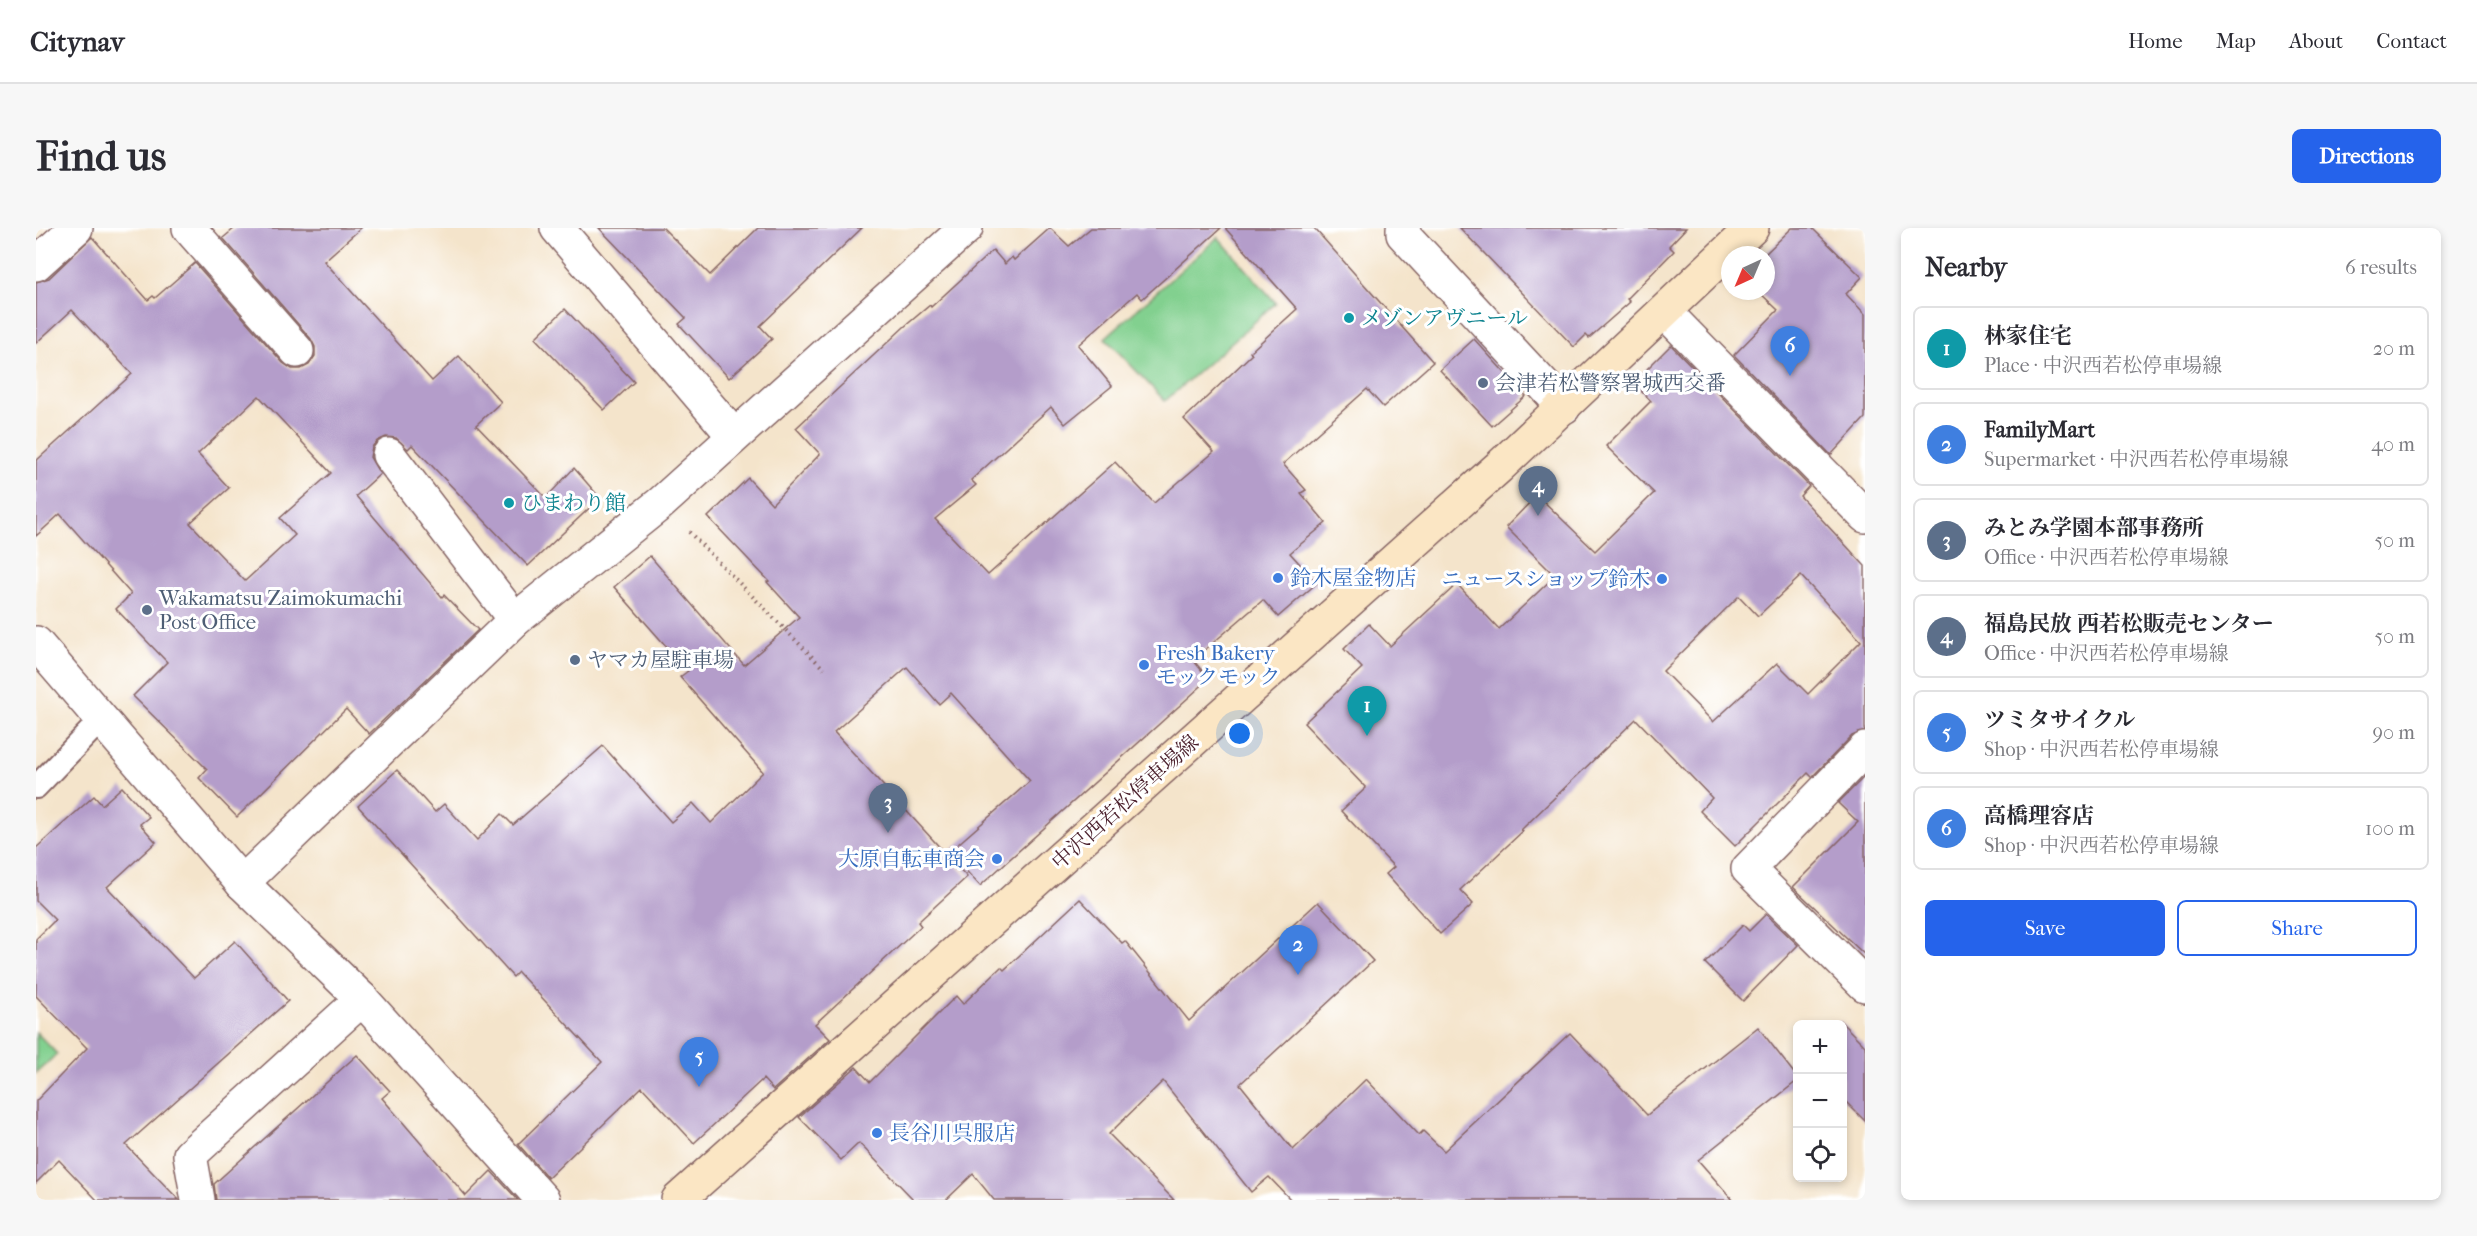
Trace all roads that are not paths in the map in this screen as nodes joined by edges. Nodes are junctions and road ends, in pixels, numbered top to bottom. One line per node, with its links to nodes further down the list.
1 (76, 228): 7 (street)
2 (189, 228): 9 (street)
3 (557, 228): 11 (street)
4 (966, 228): 11 (street)
5 (1403, 228): 10 (street)
6 (1752, 228): 8 (main road, 中沢西若松停車場線)
7 (36, 264)
8 (1665, 312): 10 (main road, 中沢西若松停車場線); 13 (street)
9 (297, 351)
10 (1564, 407): 24 (main road, 中沢西若松停車場線)
11 (734, 436): 14 (street)
12 (389, 455): 14 (street)
13 (1865, 516)
14 (515, 620): 19 (street)
15 (36, 643): 19 (street)
16 (96, 725): 18 (lane)
17 (1865, 749): 20 (street)
18 (36, 788)
19 (242, 883): 21 (street)
20 (1865, 984)
21 (362, 999): 22 (street); 23 (street)
22 (198, 1200)
23 (543, 1200)
24 (678, 1200)

